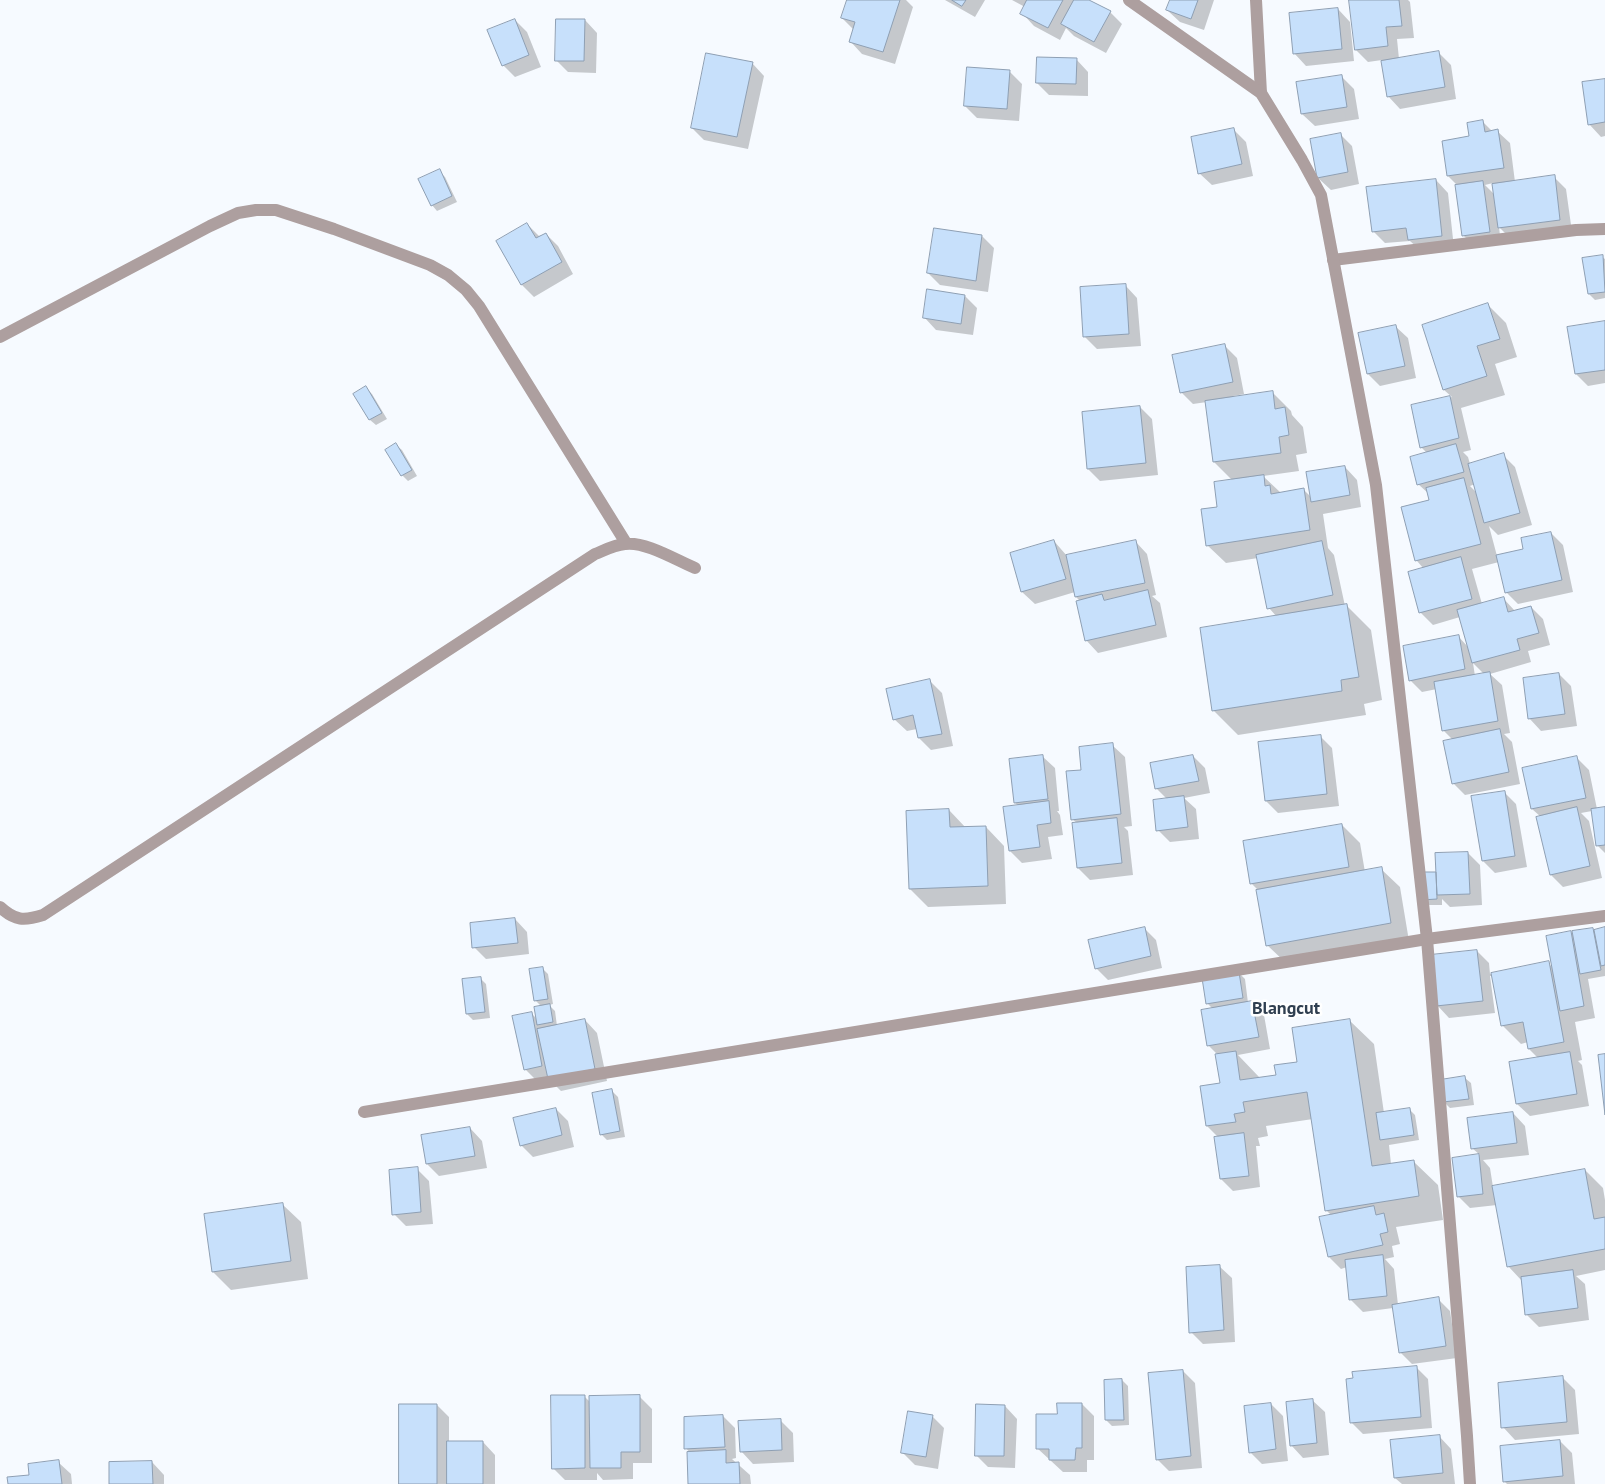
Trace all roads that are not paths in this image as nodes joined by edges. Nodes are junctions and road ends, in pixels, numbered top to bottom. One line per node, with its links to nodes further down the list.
1 (1129, 0): 3 (street)
2 (1256, 0): 3 (street)
3 (1261, 92): 5 (street)
4 (1605, 229): 5 (street)
5 (1333, 260): 11 (street)
6 (0, 337): 7 (street)
7 (626, 543): 8 (street); 9 (street)
8 (695, 568)
9 (0, 907)
10 (1605, 916): 11 (street)
11 (1427, 940): 12 (street); 13 (street)
12 (364, 1112)
13 (1470, 1484)

